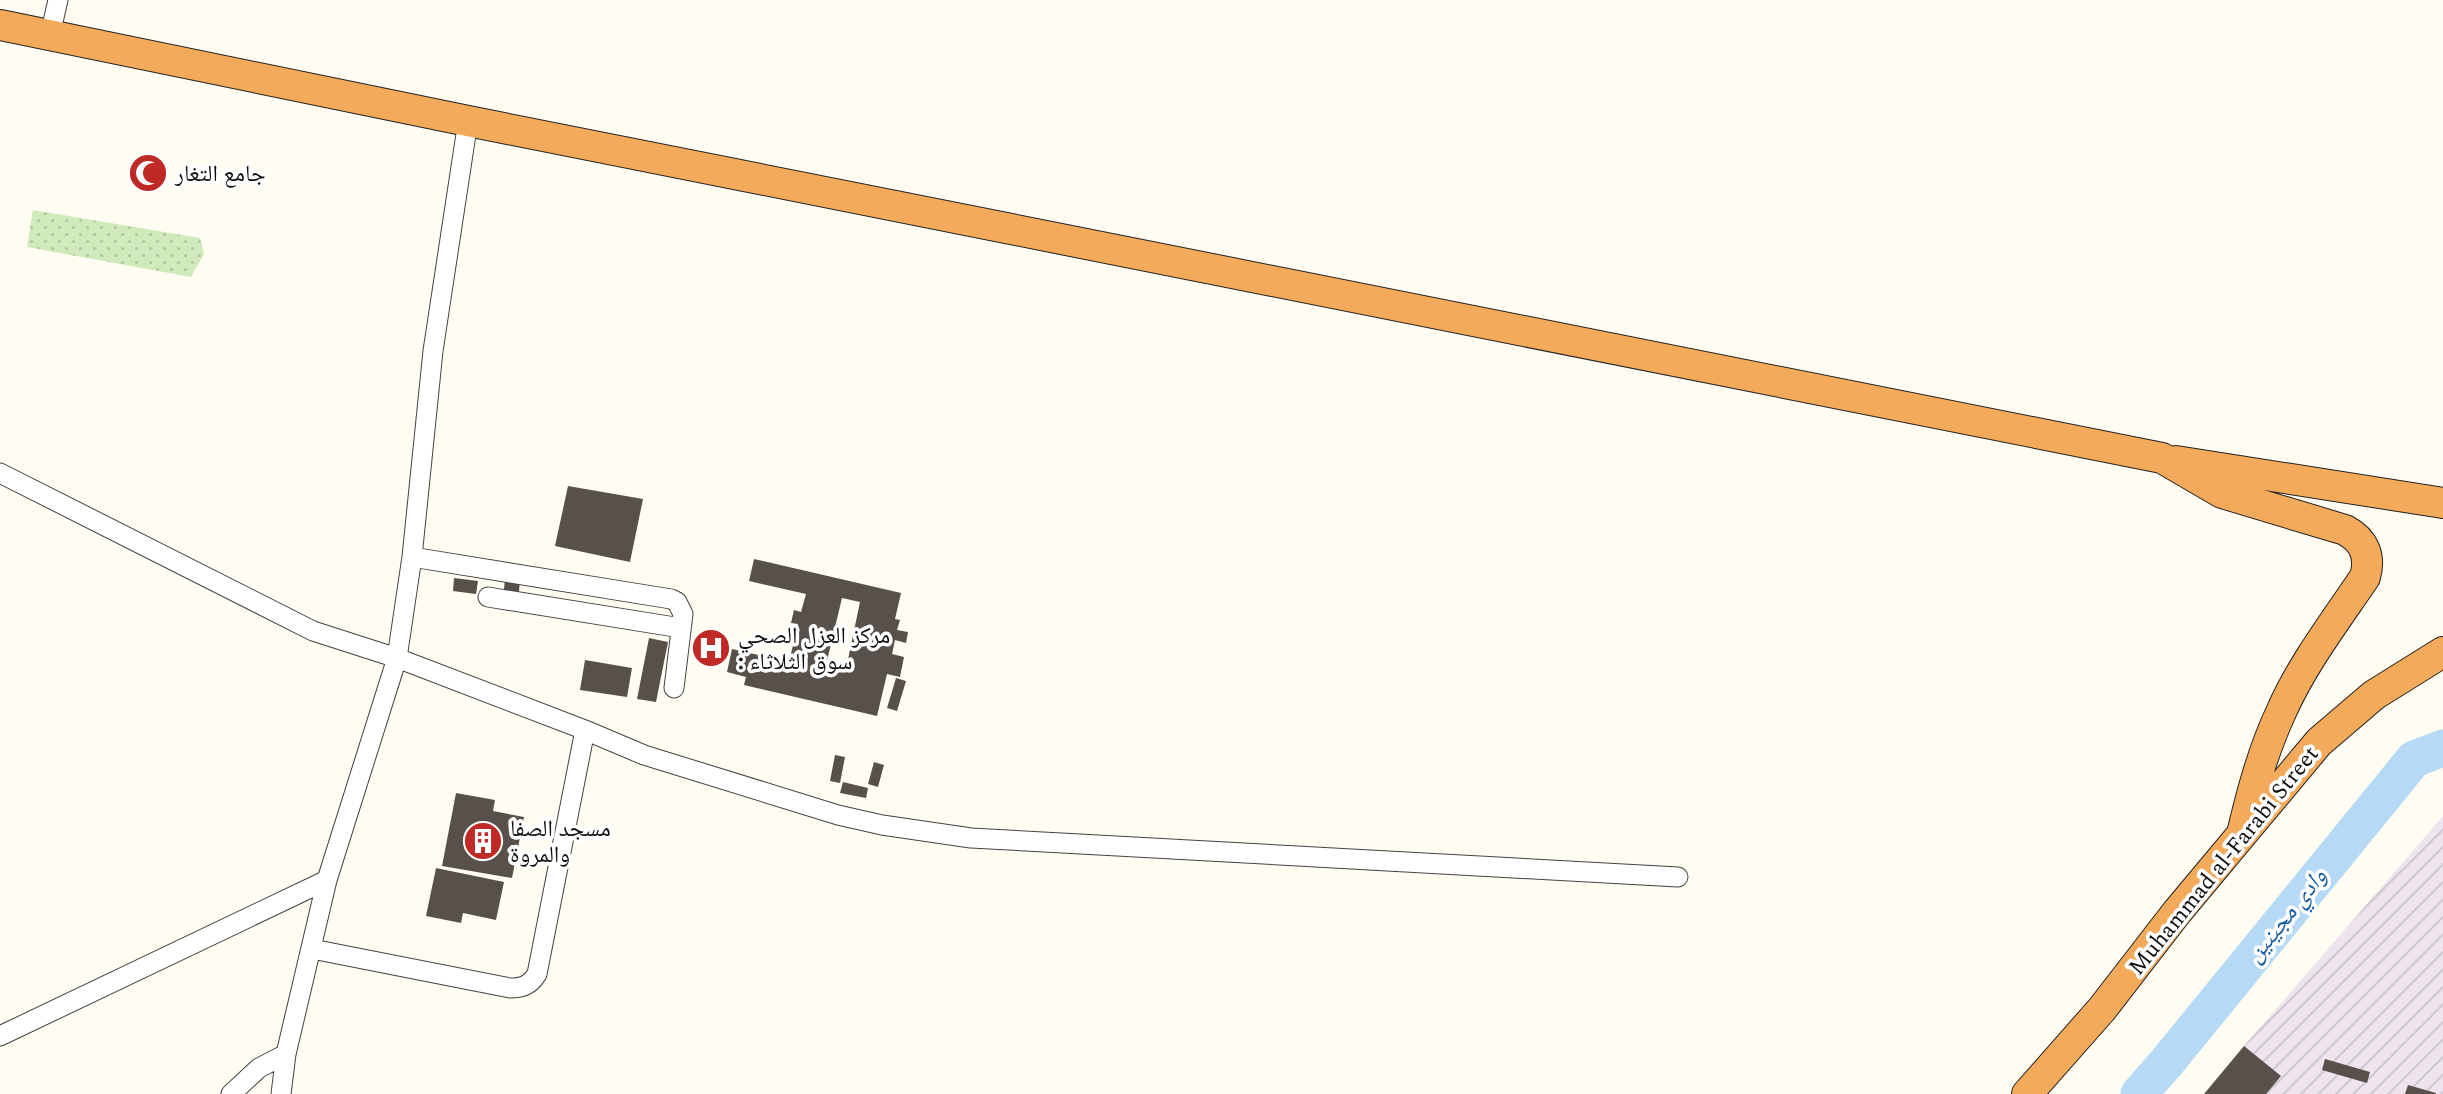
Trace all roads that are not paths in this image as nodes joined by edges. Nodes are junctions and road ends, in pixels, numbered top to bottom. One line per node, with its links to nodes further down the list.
1 (58, 0): 3 (lane)
2 (0, 25): 3 (highway)
3 (50, 35): 4 (highway)
4 (468, 121): 5 (highway); 8 (lane)
5 (2162, 458): 7 (highway); 15 (highway)
6 (0, 473): 12 (lane)
7 (2443, 503)
8 (412, 557): 10 (lane); 12 (lane)
9 (488, 597): 10 (lane)
10 (681, 628): 13 (lane)
11 (2443, 652): 15 (highway, Muhammad al-Farabi Street)
12 (397, 658): 14 (lane); 17 (lane)
13 (674, 688)
14 (585, 730): 16 (lane); 18 (lane)
15 (2242, 834): 23 (highway, Muhammad al-Farabi Street)
16 (1678, 877)
17 (327, 880): 18 (lane); 19 (lane)
18 (312, 948): 20 (lane)
19 (0, 1036)
20 (286, 1054): 21 (lane); 22 (lane)
21 (231, 1094)
22 (281, 1094)
23 (2027, 1094)

